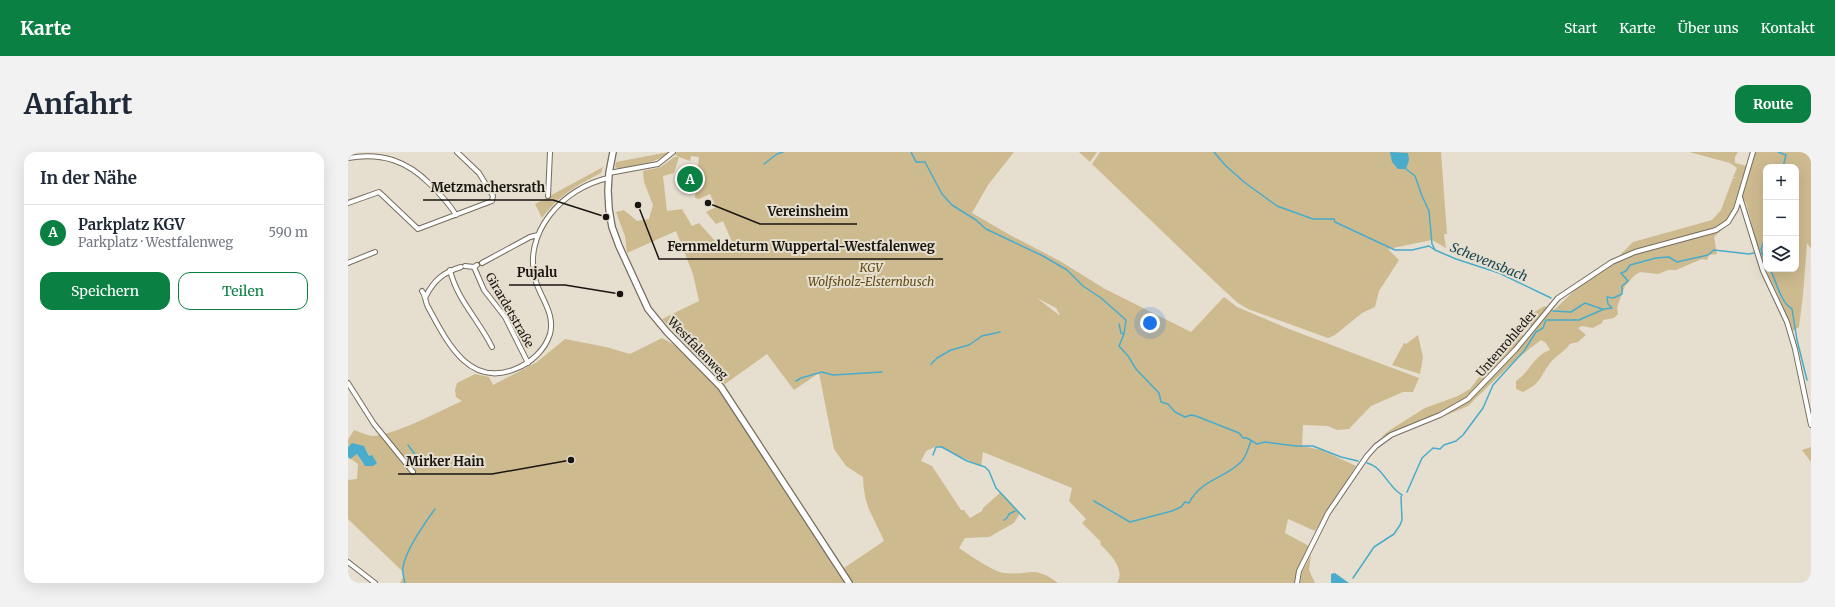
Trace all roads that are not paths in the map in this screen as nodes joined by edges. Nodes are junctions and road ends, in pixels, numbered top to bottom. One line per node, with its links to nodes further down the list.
1 (457, 152): 11 (street)
2 (550, 152): 8 (street)
3 (613, 152): 7 (street, Westfalenweg)
4 (673, 152): 7 (street)
5 (1753, 152): 9 (street, Untenrohleder)
6 (348, 158): 11 (street)
7 (609, 176): 12 (street, Girardetstraße); 26 (street, Westfalenweg)
8 (548, 196)
9 (1740, 197): 22 (street); 27 (street, Untenrohleder)
10 (348, 203): 11 (street)
11 (456, 215)
12 (538, 235): 14 (street, Girardetstraße); 20 (street, Girardetstraße)
13 (375, 252): 15 (street)
14 (482, 262)
15 (348, 263)
16 (450, 270): 18 (street, Girardetstraße); 19 (street); 20 (street, Girardetstraße)
17 (422, 291): 18 (street, Girardetstraße)
18 (426, 296): 20 (street, Girardetstraße)
19 (492, 347)
20 (528, 363)
21 (348, 383): 23 (street)
22 (1811, 425)
23 (413, 472)
24 (348, 562): 25 (street)
25 (375, 583)
26 (849, 583)
27 (1297, 583)

